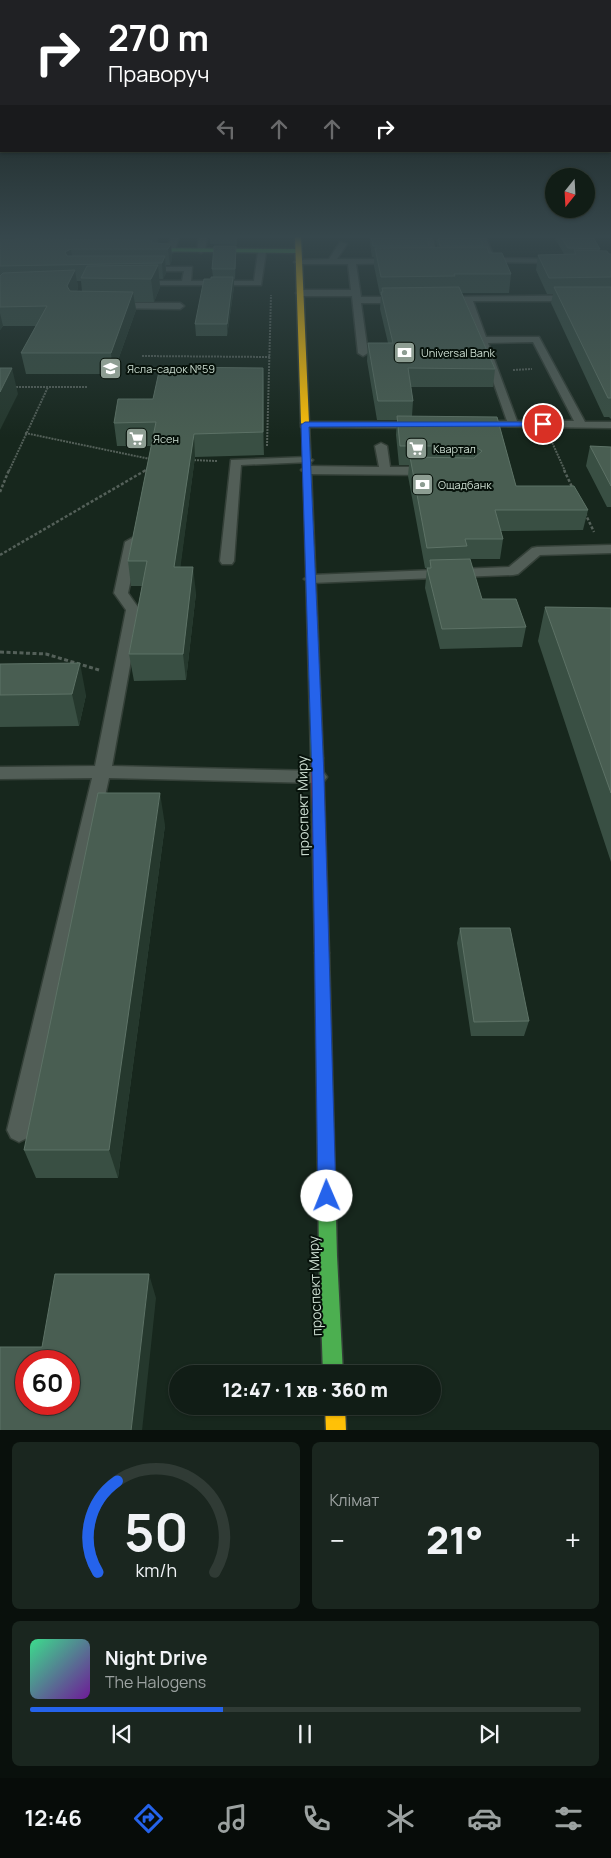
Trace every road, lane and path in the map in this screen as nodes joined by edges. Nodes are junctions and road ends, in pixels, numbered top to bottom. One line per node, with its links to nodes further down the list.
1 (271, 304): 10 (path)
2 (300, 304): 23 (main road, проспект Миру)
3 (357, 304): 8 (lane)
4 (470, 304): 7 (lane)
5 (105, 306): 6 (lane)
6 (180, 306)
7 (483, 340): 11 (lane); 12 (lane)
8 (363, 353)
9 (142, 356): 10 (path)
10 (270, 357): 17 (path)
11 (552, 369): 12 (path); 22 (lane)
12 (494, 370): 20 (lane)
13 (10, 387): 15 (path)
14 (88, 387): 15 (path)
15 (48, 388): 25 (path)
16 (259, 420): 17 (path)
17 (268, 420): 33 (path)
18 (427, 424): 23 (lane)
19 (466, 424): 20 (lane)
20 (513, 424): 21 (lane)
21 (543, 424): 22 (lane); 38 (path)
22 (581, 424): 24 (lane)
23 (305, 425): 34 (main road, проспект Миру)
24 (611, 425)
25 (25, 433): 28 (path); 37 (path)
26 (381, 446): 35 (lane)
27 (206, 452): 31 (path)
28 (150, 459): 29 (path); 42 (path)
29 (159, 459)
30 (187, 460): 31 (path)
31 (205, 461): 32 (path)
32 (236, 462): 33 (lane); 43 (lane)
33 (267, 462): 34 (lane)
34 (307, 465): 35 (lane); 44 (main road, проспект Миру)
35 (385, 471): 36 (lane)
36 (443, 471)
37 (0, 492)
38 (576, 495)
39 (581, 504): 41 (path)
40 (135, 527): 46 (lane)
41 (606, 549): 44 (lane)
42 (0, 555)
43 (228, 561)
44 (311, 579): 49 (main road, проспект Миру)
45 (0, 652): 46 (path)
46 (120, 676): 47 (lane)
47 (102, 772): 48 (lane); 49 (lane); 50 (lane)
48 (0, 773)
49 (318, 777): 51 (main road, проспект Миру)
50 (19, 1130)
51 (333, 1365)
52 (335, 1415): 53 (main road)
53 (336, 1430)

